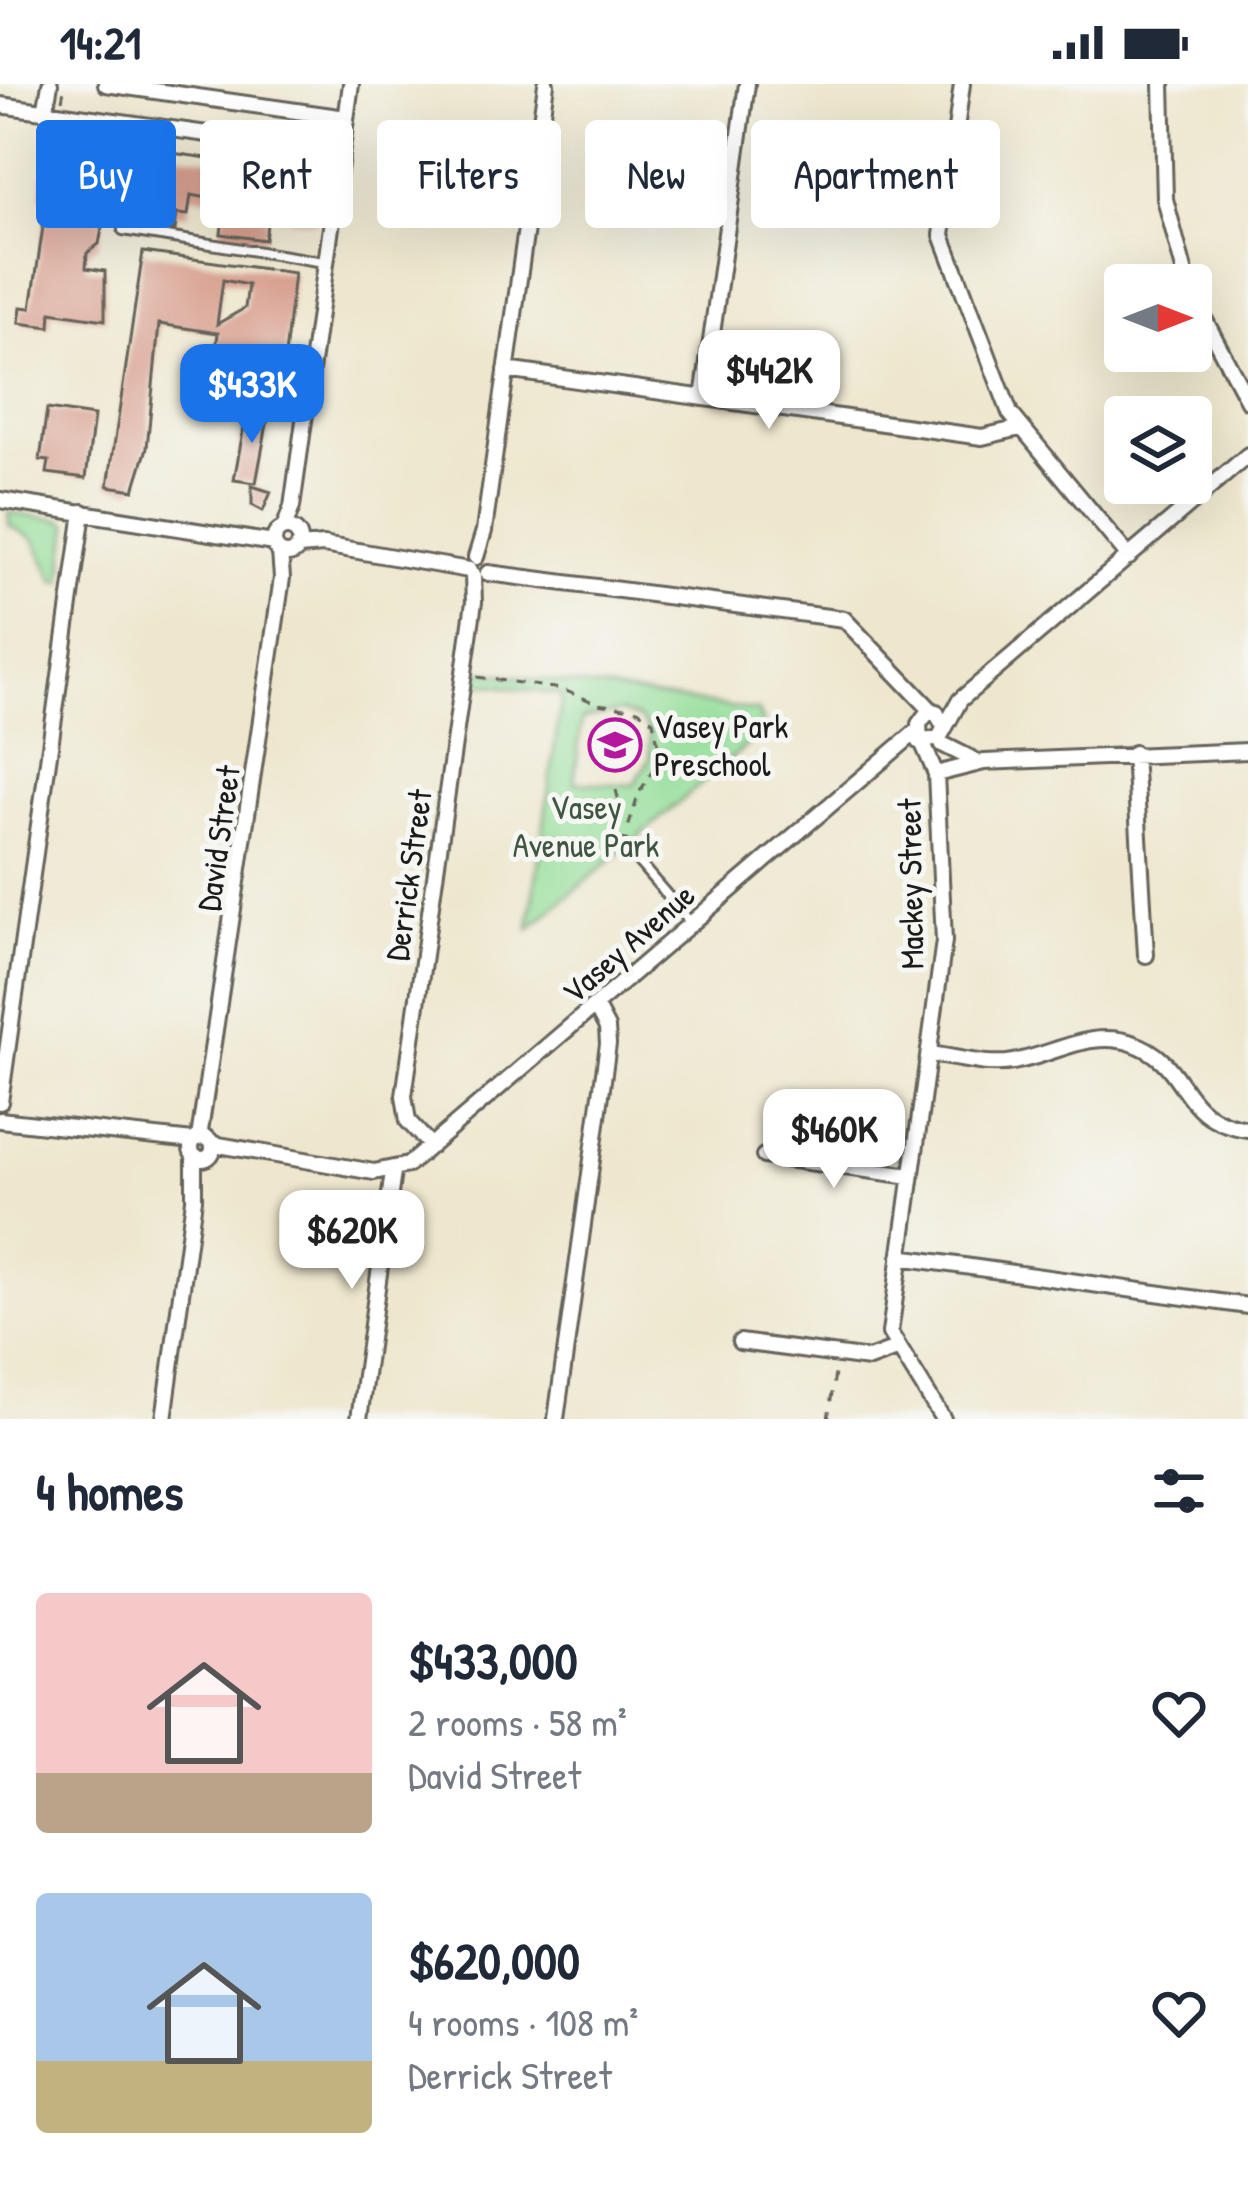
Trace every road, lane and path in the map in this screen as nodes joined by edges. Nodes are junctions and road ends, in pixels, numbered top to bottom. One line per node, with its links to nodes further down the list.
1 (50, 84): 9 (street)
2 (106, 84): 10 (street)
3 (351, 84): 11 (street, David Street)
4 (546, 84): 19 (street, Derrick Street)
5 (747, 84): 20 (street)
6 (962, 84): 22 (street)
7 (1162, 84): 17 (street)
8 (0, 105): 9 (street)
9 (45, 112): 12 (street)
10 (313, 113): 11 (street); 13 (lane)
11 (346, 118)
12 (100, 120)
13 (315, 120)
14 (123, 228): 16 (lane)
15 (331, 228): 16 (street, David Street)
16 (326, 262): 26 (street, David Street)
17 (1182, 264)
18 (1212, 333): 21 (street)
19 (506, 370): 20 (street); 28 (street, Derrick Street)
20 (703, 398): 22 (street)
21 (1248, 401)
22 (1020, 428): 27 (street)
23 (1247, 456): 27 (street, Vasey Avenue)
24 (0, 500): 25 (street)
25 (83, 512): 26 (street); 42 (street)
26 (288, 540): 28 (street); 46 (street, David Street)
27 (1129, 556): 30 (street, Vasey Avenue)
28 (479, 567): 29 (street, Derrick Street); 30 (street)
29 (464, 676): 36 (path); 45 (street, Derrick Street)
30 (931, 729): 33 (street); 34 (street, Mackey Street); 38 (street, Vasey Avenue)
31 (1248, 751): 32 (street)
32 (1134, 753): 33 (street); 39 (street)
33 (985, 762): 34 (street)
34 (936, 773): 41 (street, Mackey Street)
35 (616, 790): 36 (path)
36 (626, 826): 37 (path)
37 (626, 841): 38 (lane)
38 (692, 926): 40 (street, Vasey Avenue)
39 (1146, 955)
40 (596, 1007): 45 (street, Vasey Avenue); 57 (street)
41 (929, 1054): 44 (street); 49 (street, Mackey Street)
42 (0, 1102)
43 (0, 1120): 46 (street)
44 (1248, 1129)
45 (431, 1146): 48 (street, Vasey Avenue)
46 (202, 1148): 48 (street); 55 (street, David Street)
47 (764, 1156): 49 (street)
48 (394, 1172): 56 (street)
49 (911, 1176): 50 (street, Mackey Street)
50 (900, 1257): 51 (street); 53 (street, Mackey Street)
51 (1248, 1306)
52 (740, 1342): 54 (street)
53 (896, 1349): 54 (street); 59 (street)
54 (838, 1355): 58 (path)
55 (164, 1419)
56 (359, 1419)
57 (556, 1419)
58 (828, 1419)
59 (943, 1419)

